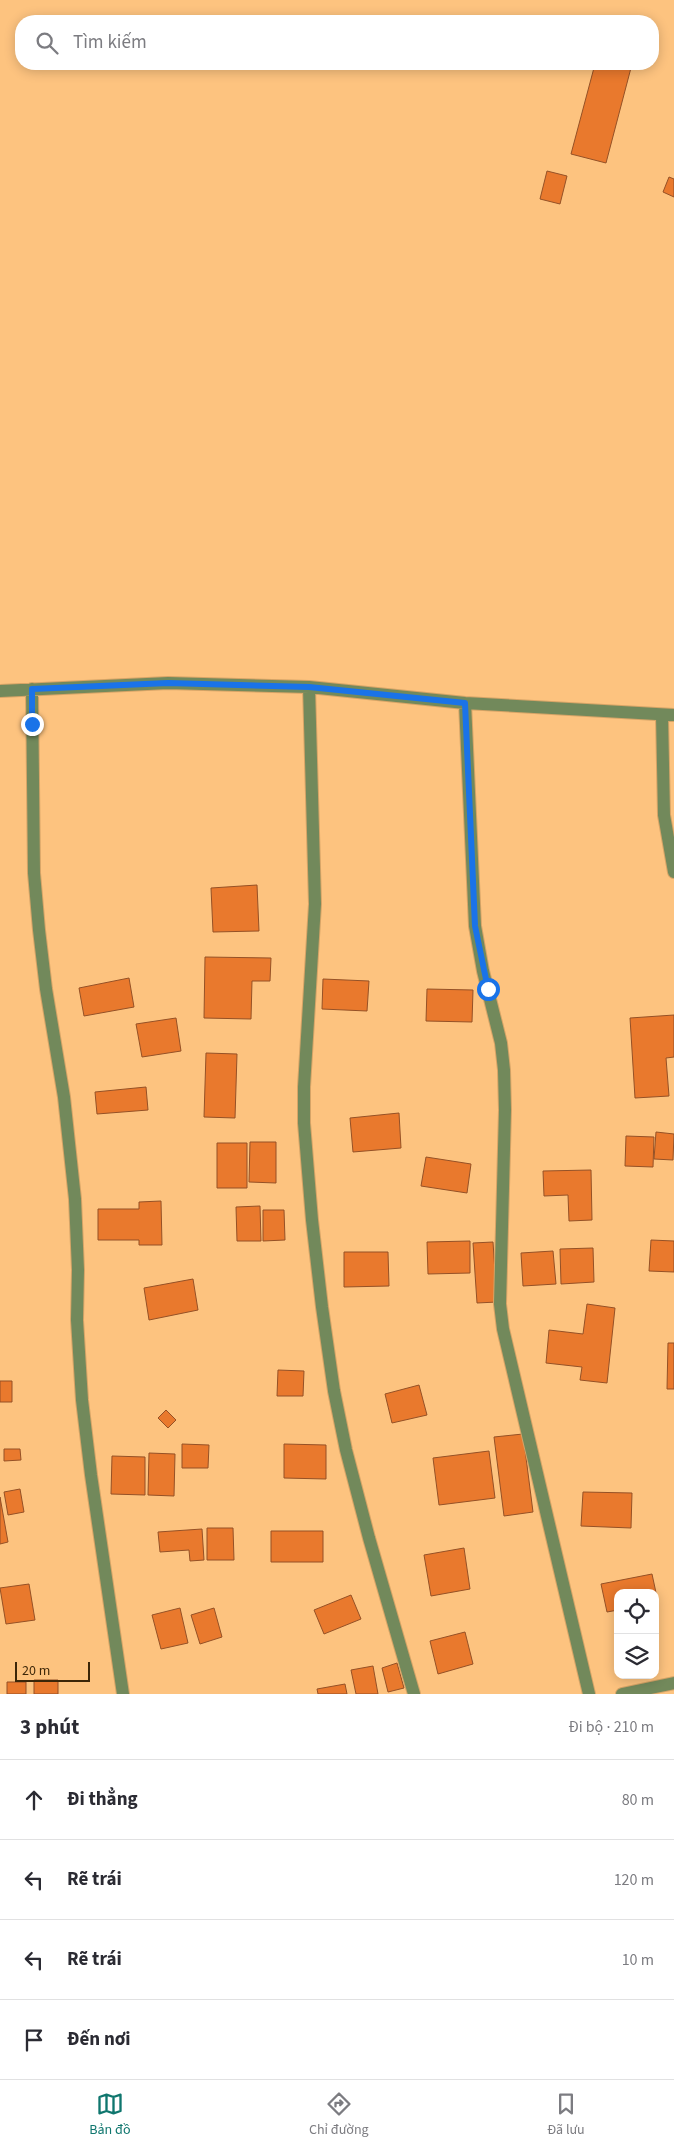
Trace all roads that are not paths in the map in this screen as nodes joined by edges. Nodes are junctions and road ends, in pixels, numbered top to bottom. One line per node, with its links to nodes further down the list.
1 (309, 687): 2 (street); 4 (street); 9 (street)
2 (32, 689): 3 (street); 8 (street)
3 (0, 692)
4 (465, 703): 5 (street); 10 (street)
5 (668, 715): 6 (street)
6 (674, 872)
7 (674, 1683): 11 (street)
8 (123, 1694)
9 (414, 1694)
10 (589, 1694)
11 (622, 1694)

